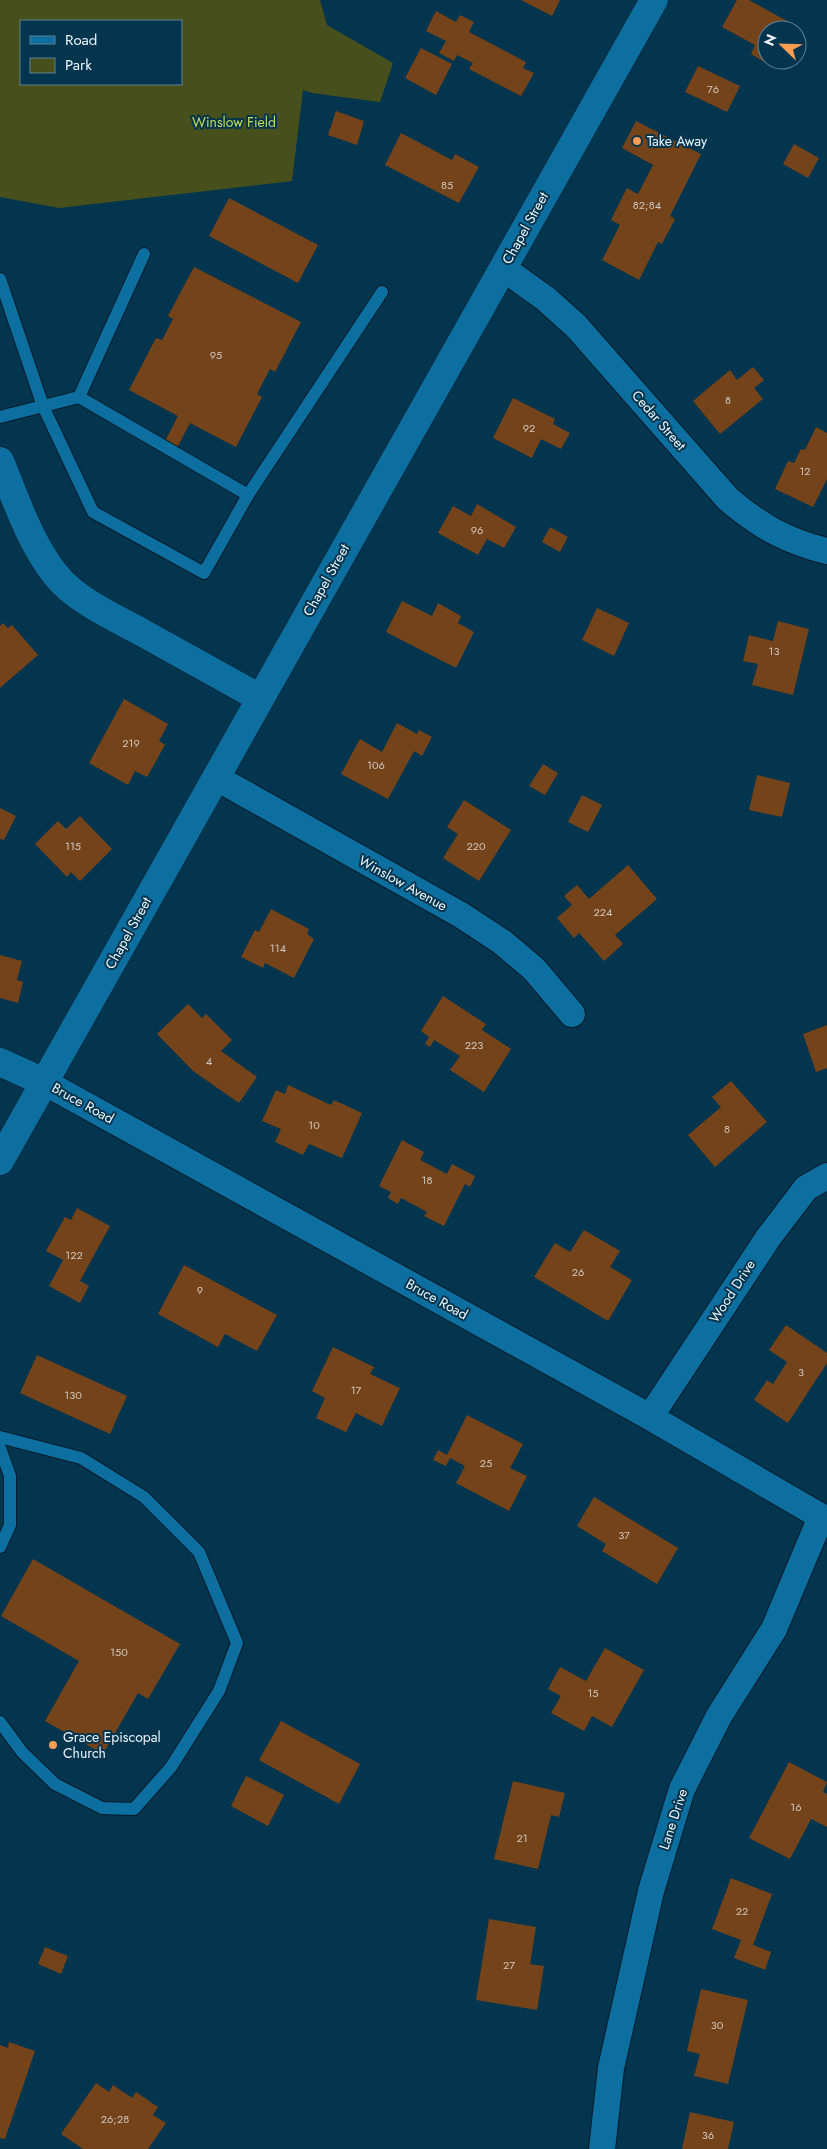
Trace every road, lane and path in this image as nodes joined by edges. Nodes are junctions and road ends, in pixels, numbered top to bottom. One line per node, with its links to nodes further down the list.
1 (654, 0): 3 (main road, Chapel Street)
2 (144, 254): 6 (lane)
3 (503, 268): 11 (street, Cedar Street); 12 (main road, Chapel Street)
4 (0, 278): 7 (lane)
5 (382, 292): 10 (lane)
6 (79, 397): 7 (lane); 10 (lane)
7 (43, 406): 8 (lane); 10 (lane)
8 (0, 417)
9 (0, 461): 12 (main road)
10 (248, 495)
11 (827, 551)
12 (260, 698): 13 (main road, Chapel Street)
13 (215, 777): 14 (street, Winslow Avenue); 16 (main road, Chapel Street)
14 (572, 1014)
15 (0, 1062): 16 (main road)
16 (44, 1082): 17 (main road, Chapel Street); 19 (street, Bruce Road)
17 (0, 1161)
18 (827, 1176): 19 (street, Wood Drive)
19 (650, 1417): 22 (street, Bruce Road)
20 (0, 1437): 24 (lane)
21 (0, 1448): 23 (lane)
22 (824, 1519): 25 (street, Lane Drive)
23 (0, 1547)
24 (0, 1722)
25 (602, 2149)

